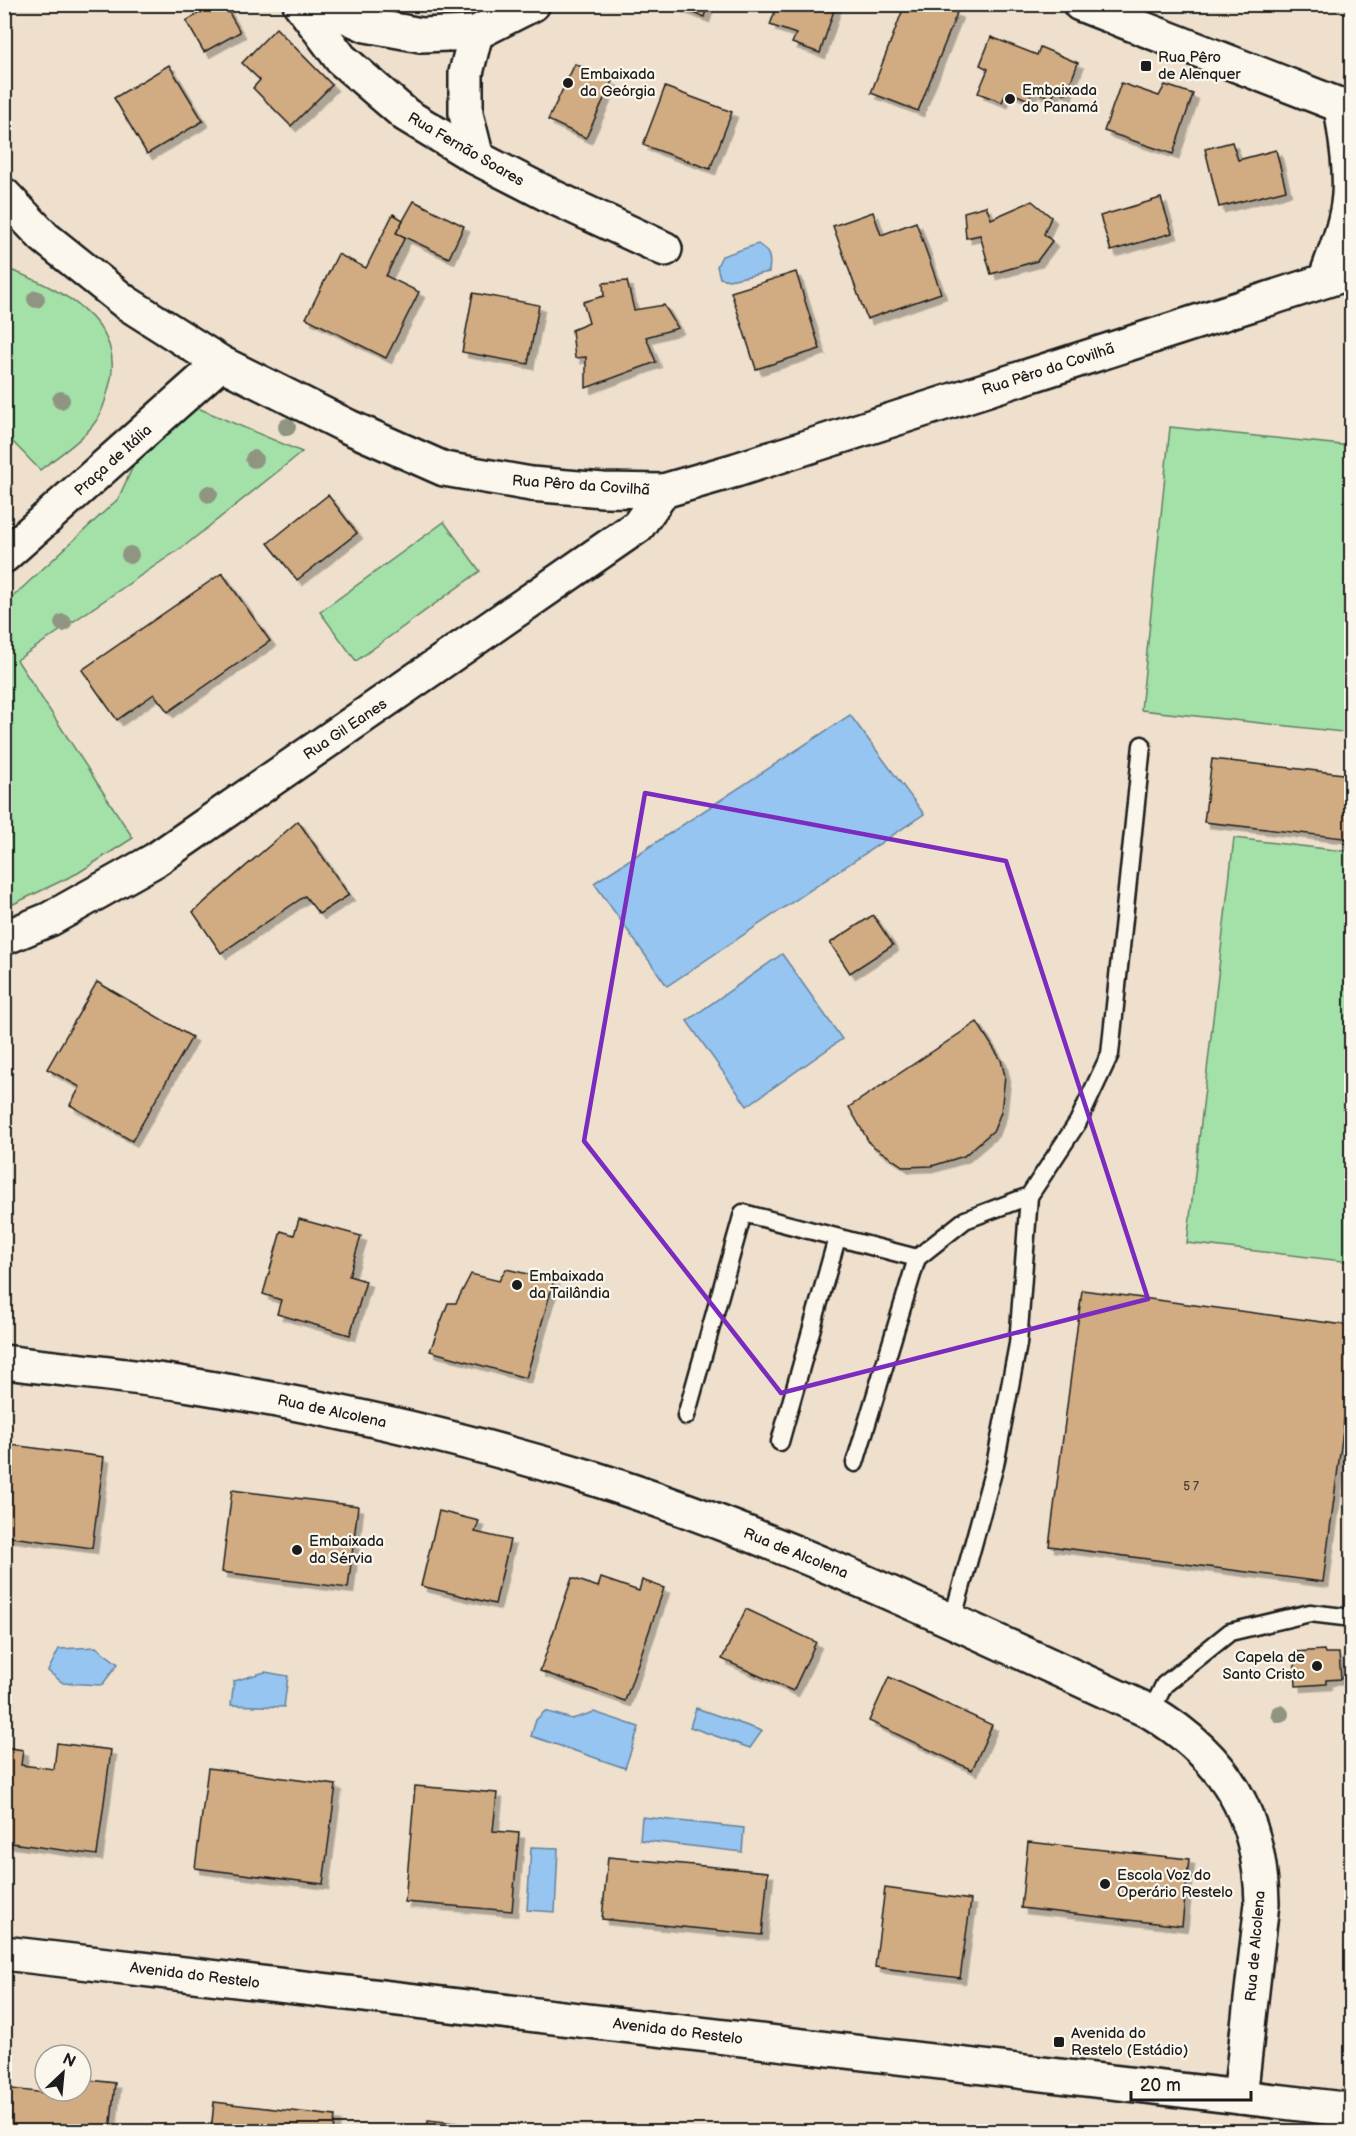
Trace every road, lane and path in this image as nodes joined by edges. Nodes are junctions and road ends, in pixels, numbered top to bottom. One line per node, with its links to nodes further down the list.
1 (300, 4): 7 (street, Rua Fernão Soares)
2 (318, 4): 5 (street)
3 (533, 4): 5 (street)
4 (1080, 4): 6 (street)
5 (476, 33): 7 (street)
6 (1346, 108): 10 (street)
7 (477, 158): 9 (street, Rua Fernão Soares)
8 (4, 195): 11 (street, Rua Pêro da Covilhã)
9 (665, 249)
10 (1338, 276): 12 (street, Rua Pêro da Covilhã)
11 (221, 363): 12 (street, Rua Pêro da Covilhã); 13 (street, Praça de Itália)
12 (663, 491): 15 (street, Rua Gil Eanes)
13 (4, 556)
14 (1142, 745): 16 (lane)
15 (4, 938)
16 (1029, 1196): 18 (lane); 24 (lane)
17 (837, 1238): 18 (lane); 20 (lane); 21 (lane)
18 (917, 1258): 22 (lane)
19 (4, 1362): 24 (street, Rua de Alcolena)
20 (686, 1416)
21 (780, 1442)
22 (855, 1463)
23 (1352, 1618): 25 (lane)
24 (952, 1621): 25 (street, Rua de Alcolena)
25 (1151, 1712): 27 (street, Rua de Alcolena)
26 (4, 1953): 27 (street, Avenida do Restelo)
27 (1240, 2097): 28 (street, Avenida do Restelo)
28 (1352, 2110)

